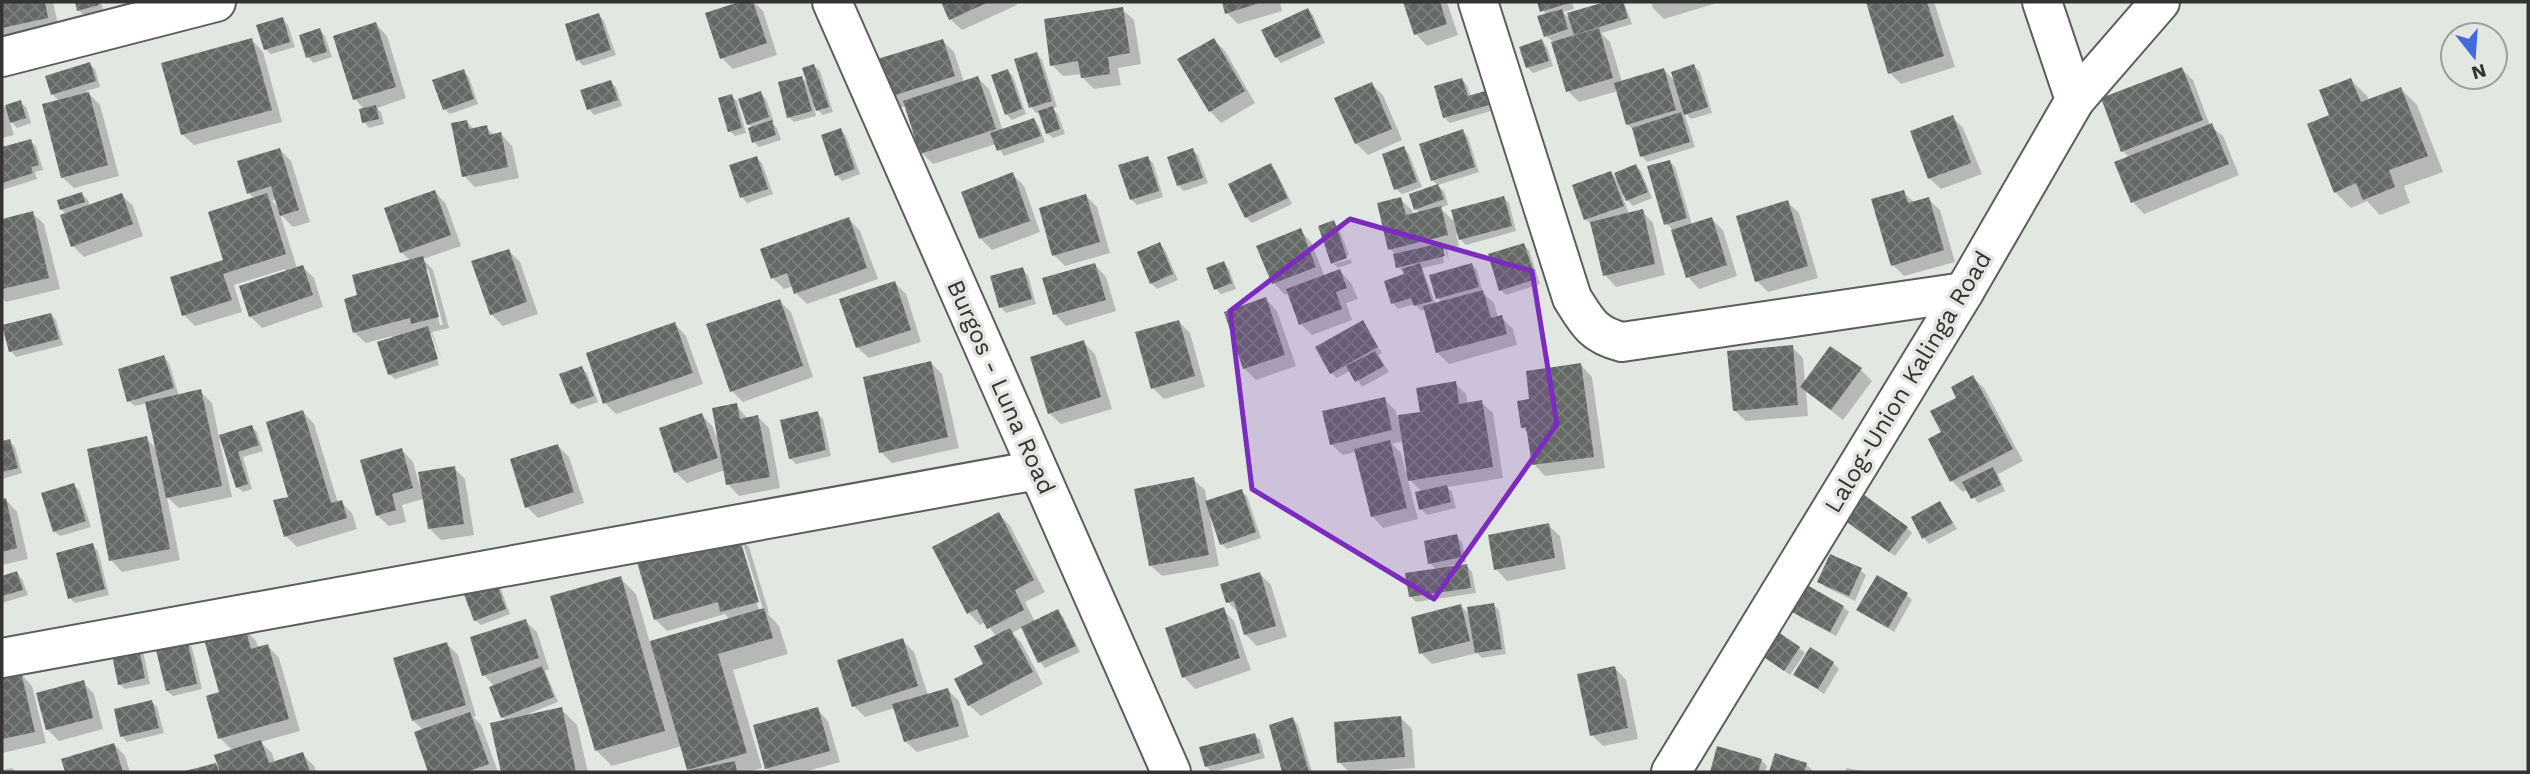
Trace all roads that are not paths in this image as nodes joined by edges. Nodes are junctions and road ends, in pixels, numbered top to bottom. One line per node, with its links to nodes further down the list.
1 (216, 2): 6 (street)
2 (832, 2): 9 (street, Burgos - Luna Road)
3 (1478, 2): 8 (street)
4 (2042, 2): 7 (street)
5 (2160, 2): 7 (street, Lalog-Union Kalinga Road)
6 (2, 57)
7 (2075, 100): 8 (street, Lalog-Union Kalinga Road)
8 (1964, 292): 12 (street, Lalog-Union Kalinga Road)
9 (1037, 470): 10 (street); 11 (street, Burgos - Luna Road)
10 (2, 658)
11 (1171, 772)
12 (1671, 772)

